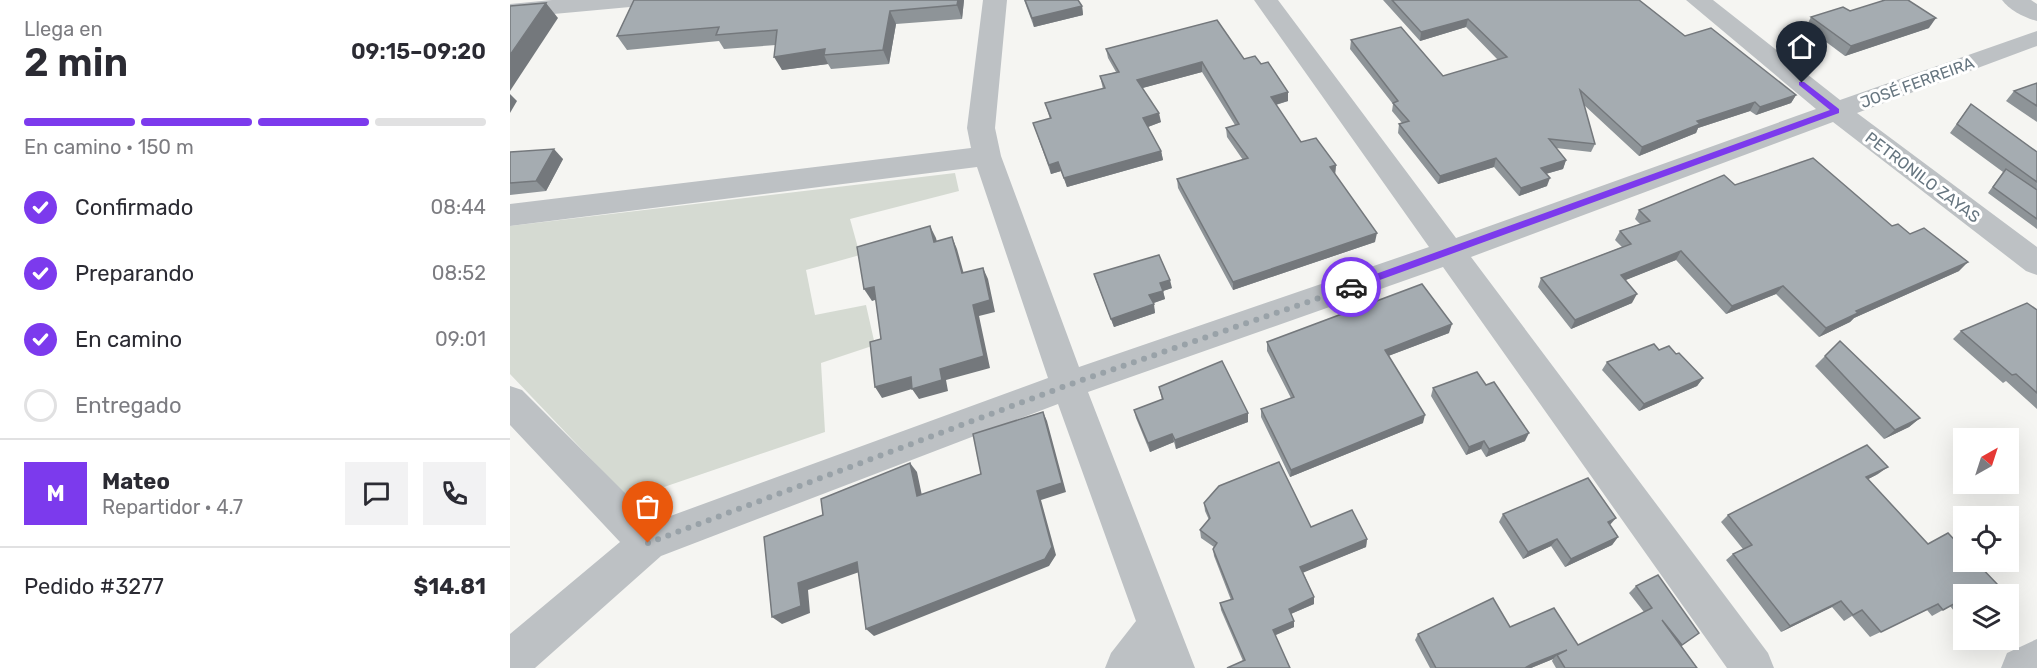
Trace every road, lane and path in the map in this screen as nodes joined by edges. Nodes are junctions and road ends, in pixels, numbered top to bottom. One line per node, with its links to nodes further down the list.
1 (630, 0): 6 (street)
2 (995, 0): 10 (street)
3 (1266, 0): 12 (street)
4 (1698, 0): 9 (street, PETRONILO ZAYAS)
5 (2014, 0): 7 (street)
6 (510, 11)
7 (2037, 14)
8 (2037, 38): 9 (street, JOSÉ FERREIRA)
9 (1836, 111): 12 (street, JOSÉ FERREIRA); 13 (street, PETRONILO ZAYAS)
10 (987, 156): 11 (street); 14 (street)
11 (510, 215)
12 (1450, 252): 14 (street, JOSÉ FERREIRA); 22 (street)
13 (2037, 263)
14 (1068, 385): 16 (street, JOSÉ FERREIRA); 17 (street)
15 (510, 401): 16 (street)
16 (648, 543): 19 (street, JOSÉ FERREIRA)
17 (1160, 624): 20 (street); 21 (street)
18 (2037, 660): 23 (street)
19 (510, 662)
20 (1126, 668)
21 (1174, 668)
22 (1753, 668)
23 (2022, 668)

